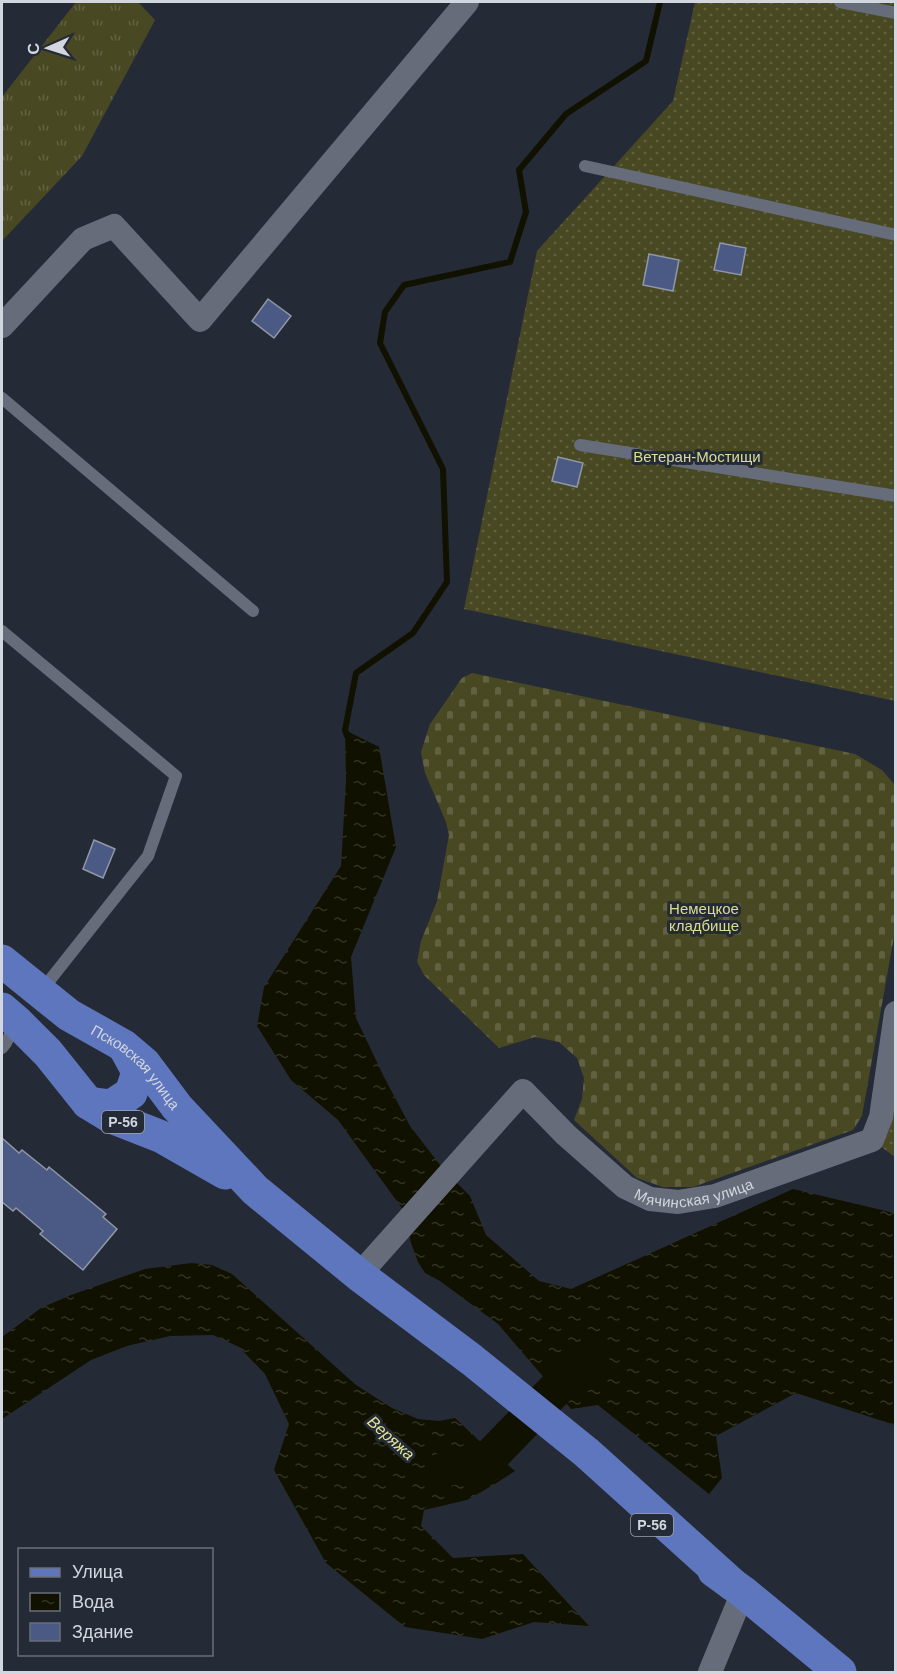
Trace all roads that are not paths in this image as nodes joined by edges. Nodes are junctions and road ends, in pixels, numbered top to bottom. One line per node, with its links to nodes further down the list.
1 (467, 2): 6 (street)
2 (840, 2): 3 (lane)
3 (896, 13)
4 (585, 166): 5 (lane)
5 (896, 234)
6 (2, 326)
7 (2, 398): 10 (lane)
8 (580, 445): 9 (lane)
9 (896, 496)
10 (253, 611)
11 (2, 631): 13 (lane)
12 (2, 961): 13 (main road, Псковская улица)
13 (40, 993): 16 (main road, Псковская улица)
14 (896, 1013): 18 (street, Мячинская улица)
15 (6, 1026): 17 (main road, Псковская улица / Р-56)
16 (124, 1046): 17 (main road); 19 (main road, Псковская улица)
17 (88, 1103): 19 (main road, Псковская улица / Р-56)
18 (888, 1118): 20 (street, Мячинская улица)
19 (255, 1190): 20 (main road, Псковская улица / Р-56)
20 (359, 1275): 21 (main road, Псковская улица / Р-56)
21 (737, 1588): 22 (street); 23 (main road, Р-56)
22 (710, 1672)
23 (840, 1672)

